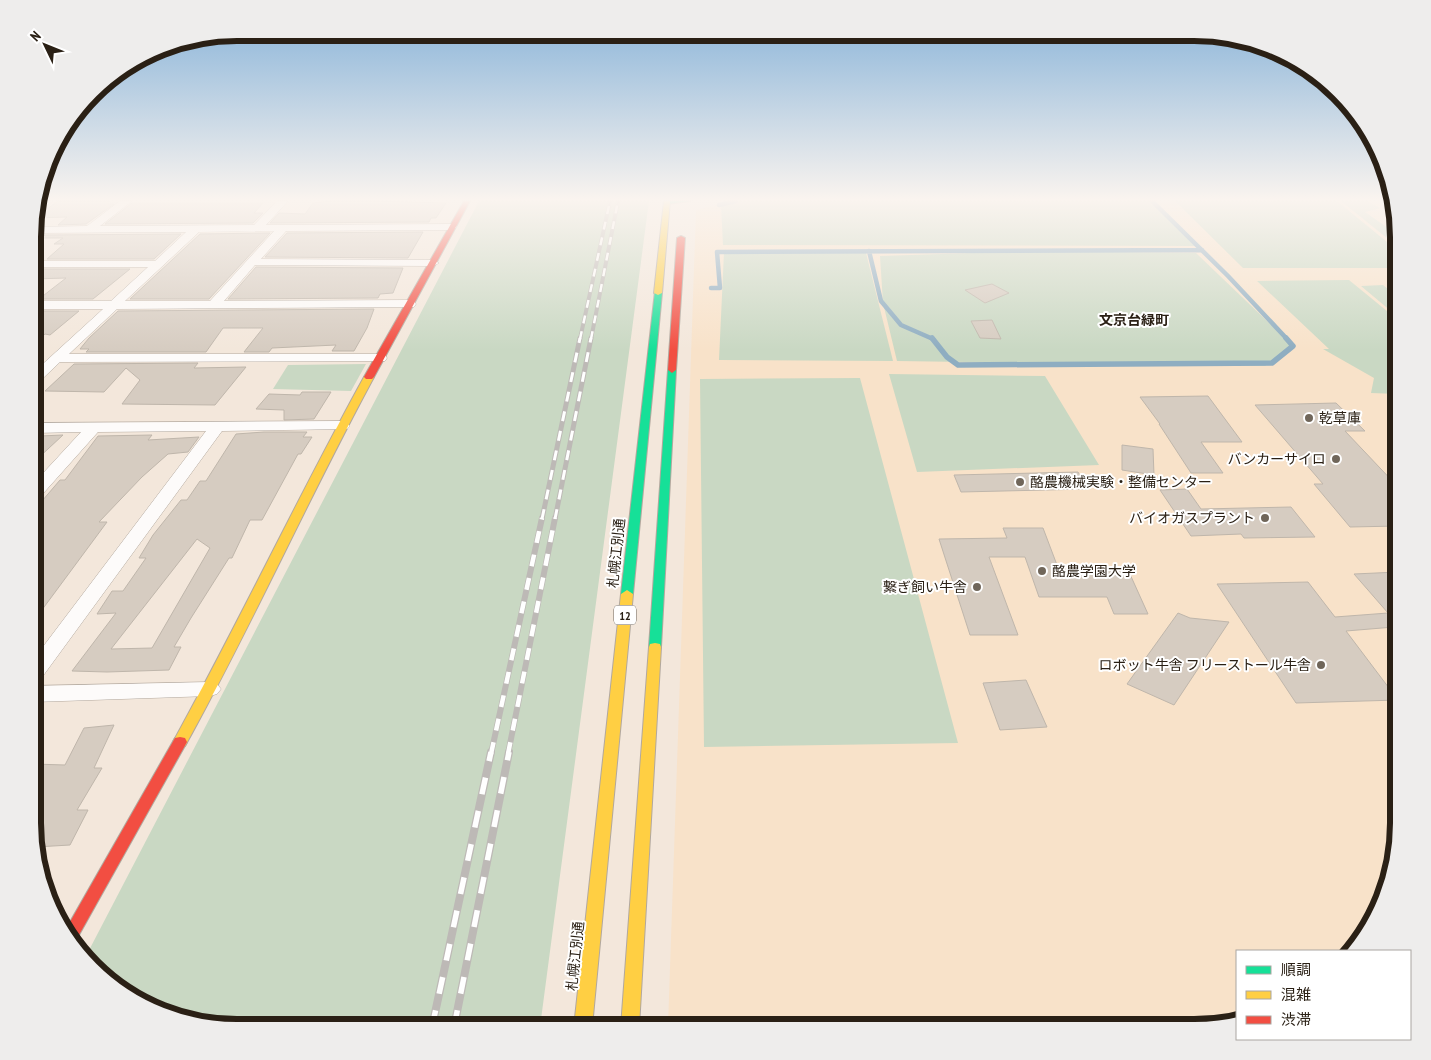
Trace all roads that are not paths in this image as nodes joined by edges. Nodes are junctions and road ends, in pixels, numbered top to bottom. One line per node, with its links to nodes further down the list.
1 (173, 250): 9 (street)
2 (263, 250): 6 (street)
3 (440, 250): 7 (main road)
4 (662, 250): 26 (main road, 札幌江別通 / 12)
5 (680, 250): 27 (main road, 12)
6 (253, 262): 7 (street); 10 (street)
7 (433, 263): 11 (main road)
8 (41, 264): 9 (street)
9 (158, 264): 13 (street)
10 (214, 304): 11 (street); 13 (street)
11 (410, 304): 15 (main road)
12 (41, 305): 13 (street)
13 (113, 305): 14 (street)
14 (57, 358): 15 (street); 16 (street)
15 (380, 358): 17 (main road)
16 (41, 373)
17 (342, 426): 18 (street); 23 (main road)
18 (218, 427): 20 (street); 22 (street)
19 (41, 428): 20 (street)
20 (93, 428): 21 (street)
21 (41, 485)
22 (41, 663)
23 (210, 690): 24 (street); 25 (main road)
24 (41, 694)
25 (74, 931)
26 (584, 1019)
27 (631, 1019)

